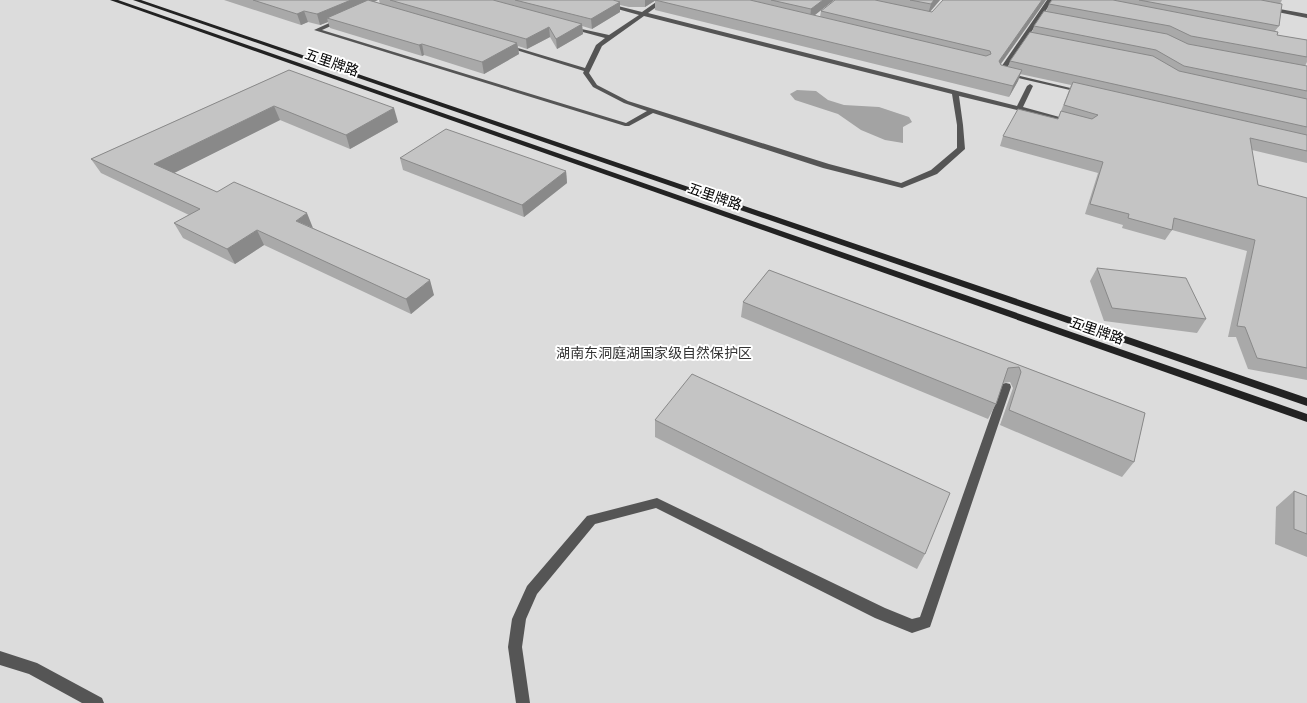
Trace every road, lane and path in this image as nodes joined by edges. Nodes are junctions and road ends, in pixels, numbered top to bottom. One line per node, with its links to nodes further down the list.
1 (113, 0): 26 (main road, 五里牌路)
2 (136, 0): 25 (main road, 五里牌路)
3 (588, 0): 7 (street)
4 (663, 0): 7 (street)
5 (1050, 0): 8 (street)
6 (1261, 8): 9 (street)
7 (642, 14): 13 (street); 19 (street)
8 (1039, 16): 10 (street); 14 (street)
9 (1307, 16)
10 (1049, 18)
11 (344, 19): 22 (street)
12 (561, 25): 13 (street)
13 (609, 37): 17 (street)
14 (1025, 37): 15 (street); 20 (street)
15 (1034, 39)
16 (503, 45): 17 (street)
17 (588, 70): 22 (street)
18 (1030, 86): 21 (street)
19 (955, 93): 21 (street); 22 (street)
20 (1086, 93)
21 (1020, 109): 23 (street)
22 (652, 111)
23 (1080, 123)
24 (1006, 386): 29 (street)
25 (1307, 402)
26 (1307, 418)
27 (0, 658): 28 (street)
28 (96, 703)
29 (523, 703)

